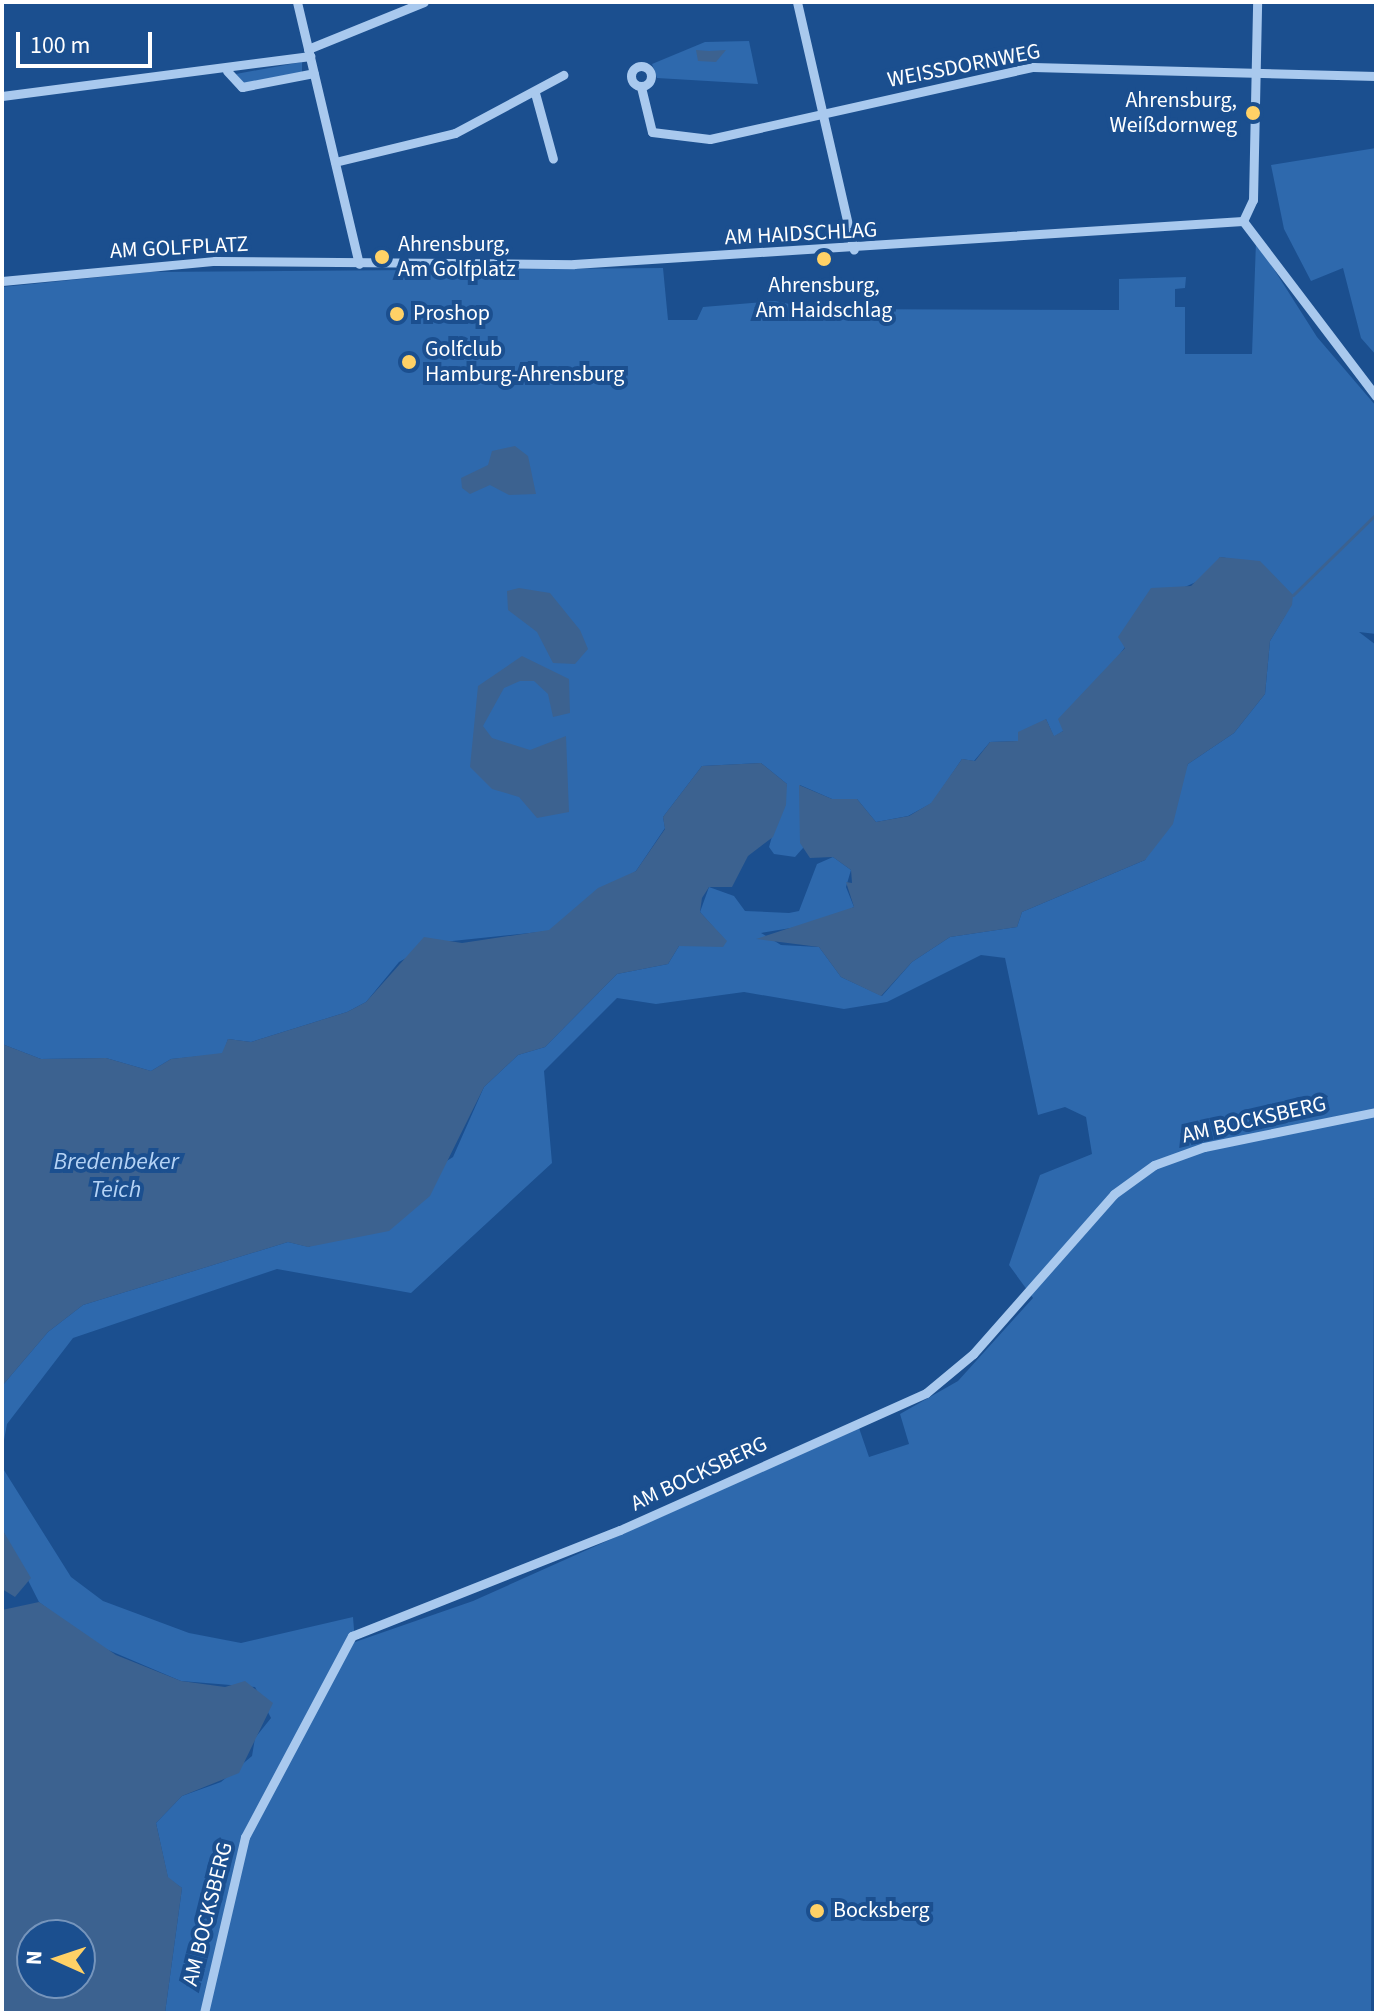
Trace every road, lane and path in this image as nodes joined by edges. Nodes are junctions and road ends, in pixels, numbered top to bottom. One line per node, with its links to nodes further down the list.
1 (297, 2): 5 (street)
2 (424, 2): 5 (street)
3 (797, 2): 14 (street)
4 (1257, 2): 8 (street)
5 (309, 53): 6 (street); 7 (street)
6 (227, 71): 7 (street); 13 (street)
7 (314, 73): 16 (street)
8 (1255, 74): 10 (street, WEISSDORNWEG); 14 (street, WEISSDORNWEG); 17 (street)
9 (563, 75): 12 (street)
10 (1376, 76)
11 (641, 87): 14 (street, WEISSDORNWEG)
12 (535, 93): 15 (street); 16 (street)
13 (2, 96)
14 (825, 115): 18 (street)
15 (553, 159)
16 (335, 162): 19 (street)
17 (1243, 221): 18 (street, AM HAIDSCHLAG); 21 (street)
18 (854, 250): 19 (street, AM HAIDSCHLAG)
19 (359, 264): 20 (street, AM GOLFPLATZ)
20 (2, 281)
21 (1376, 396)
22 (1376, 1112): 23 (street, AM BOCKSBERG)
23 (204, 2013)

